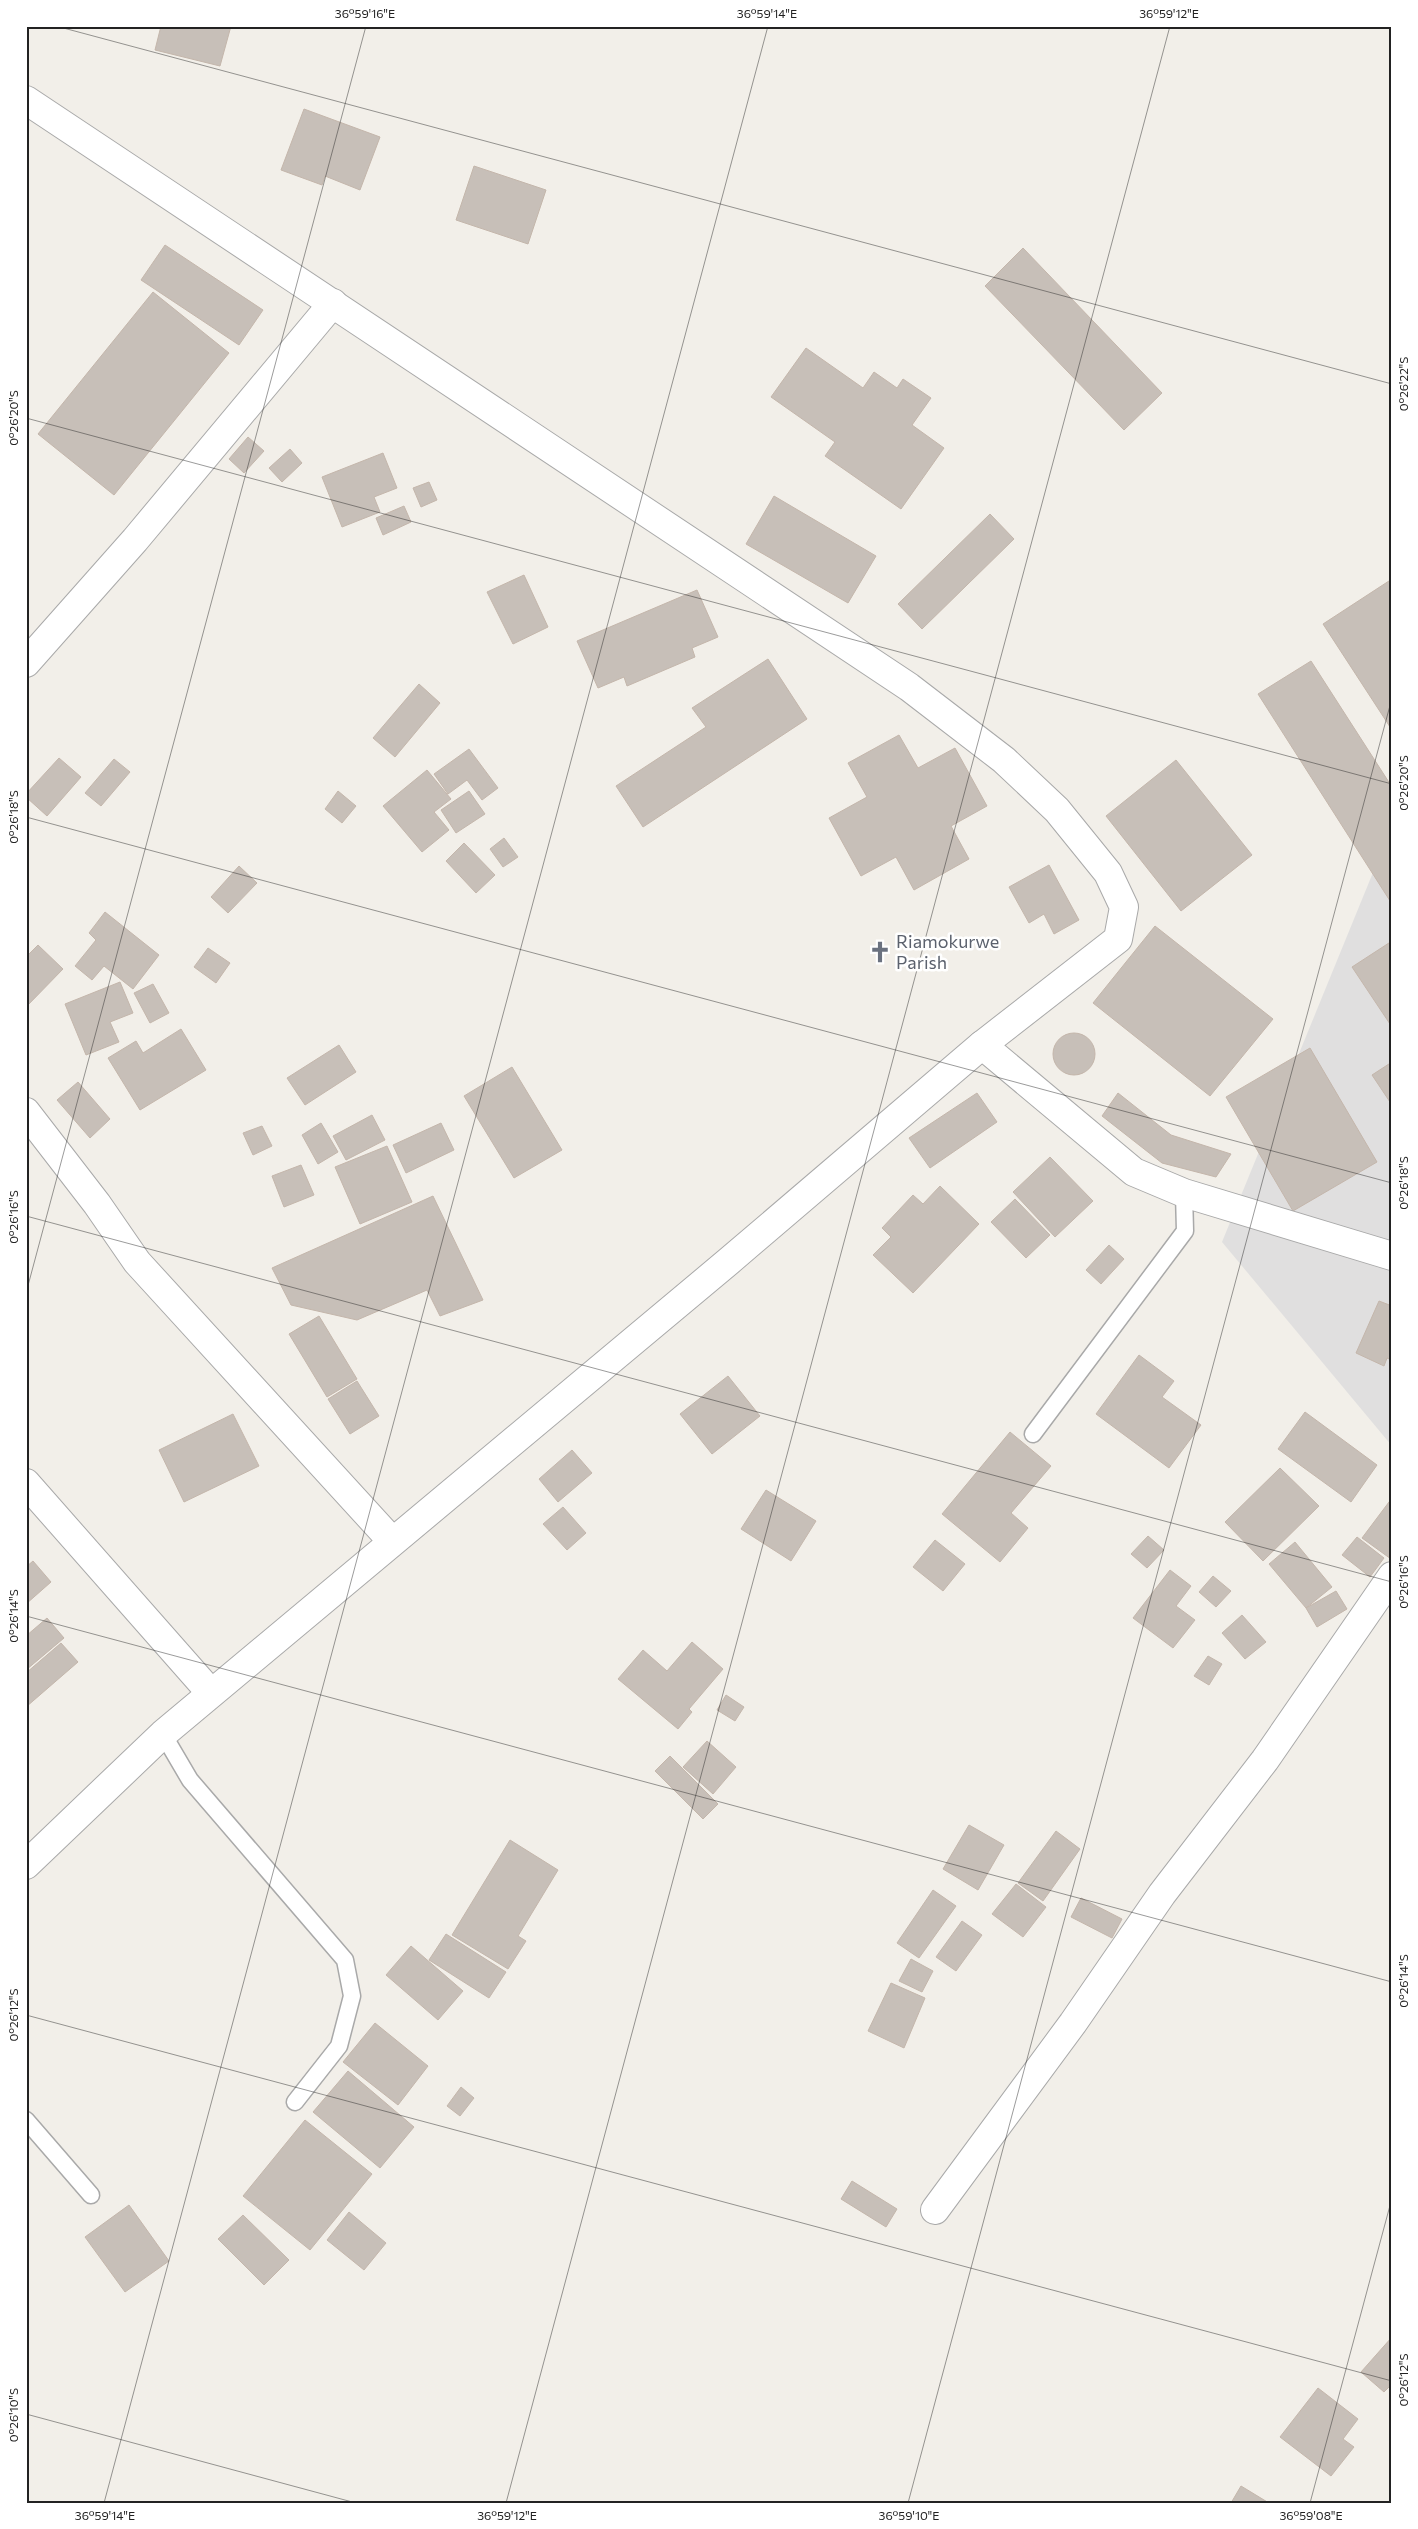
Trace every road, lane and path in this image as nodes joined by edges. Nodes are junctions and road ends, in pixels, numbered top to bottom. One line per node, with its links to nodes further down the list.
1 (26, 100): 2 (street)
2 (333, 304): 3 (street); 4 (street)
3 (26, 663)
4 (982, 1045): 6 (street); 10 (street)
5 (26, 1112): 10 (street)
6 (1184, 1193): 7 (street); 8 (lane)
7 (1392, 1256)
8 (1033, 1434)
9 (26, 1483): 12 (street)
10 (392, 1541): 12 (street)
11 (1392, 1576): 18 (street)
12 (211, 1693): 13 (street)
13 (163, 1734): 14 (street); 15 (lane)
14 (26, 1865)
15 (295, 2102)
16 (26, 2120): 17 (lane)
17 (91, 2195)
18 (935, 2210)

